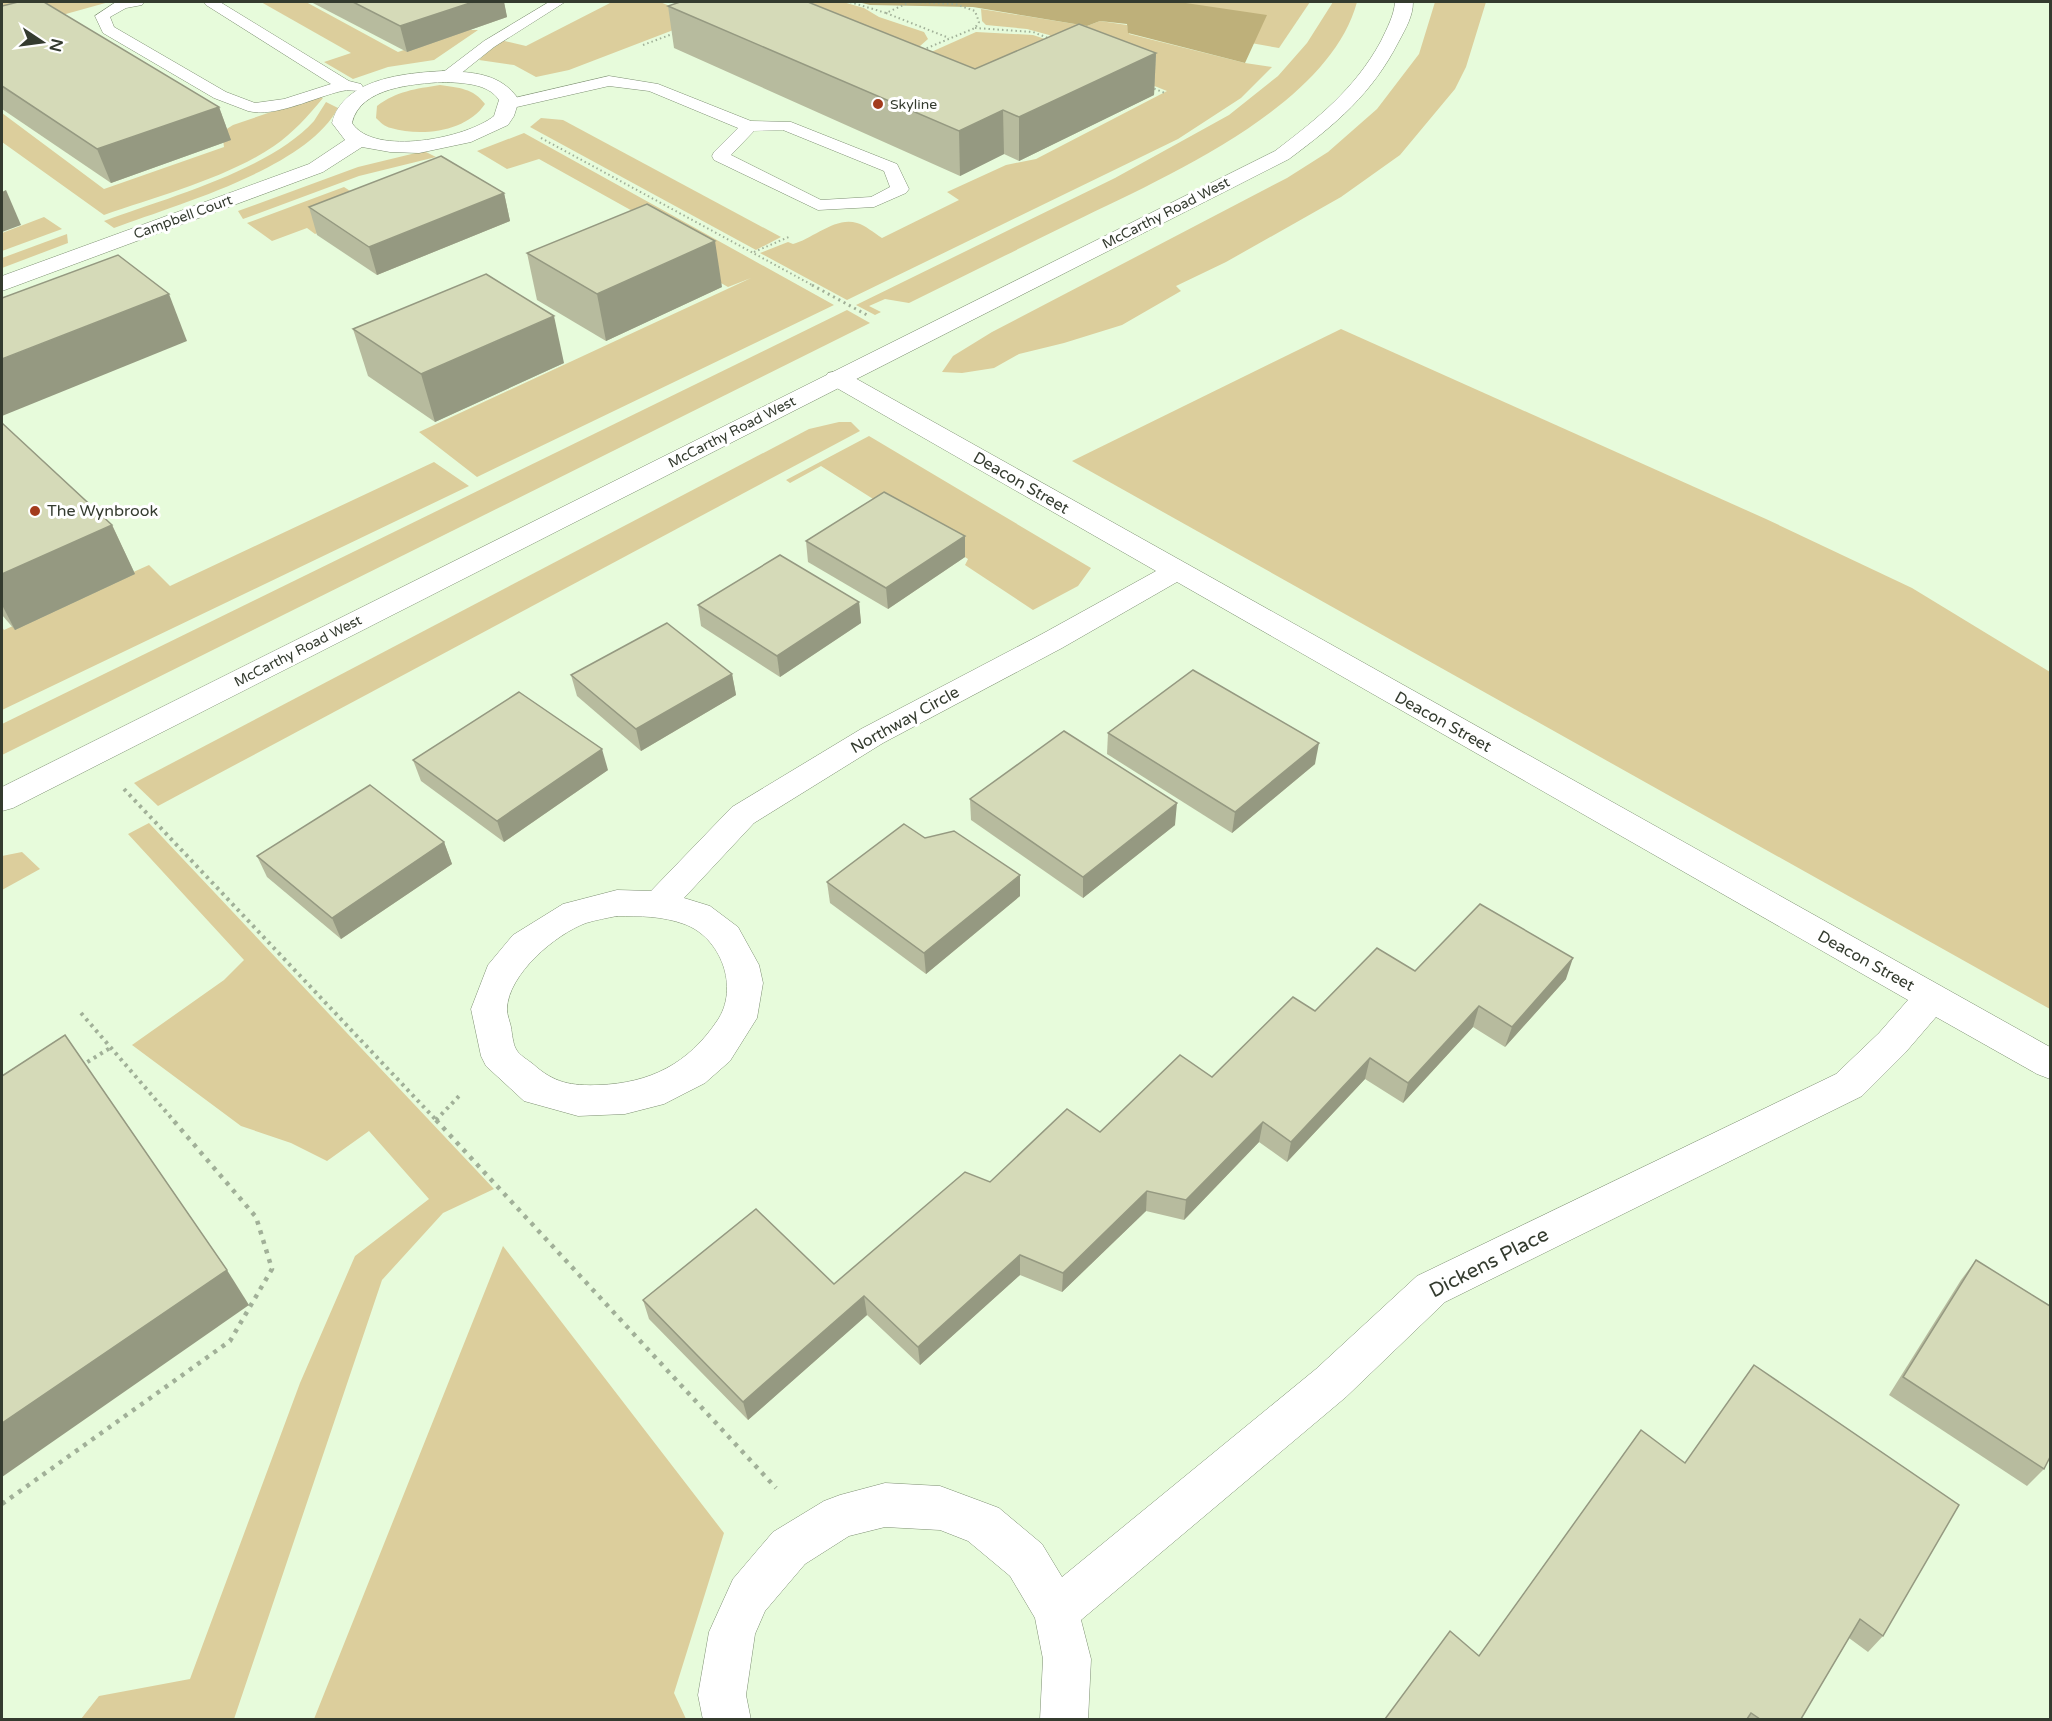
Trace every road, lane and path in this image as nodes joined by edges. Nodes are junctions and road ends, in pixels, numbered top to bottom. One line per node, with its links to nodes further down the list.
1 (137, 2): 15 (lane)
2 (211, 2): 15 (lane)
3 (558, 2): 14 (lane)
4 (850, 2): 7 (path)
5 (910, 2): 7 (path); 8 (path)
6 (1404, 2): 25 (street, McCarthy Road West)
7 (886, 13): 10 (path)
8 (975, 28): 10 (path); 11 (path)
9 (682, 30): 12 (path)
10 (950, 39): 13 (path)
11 (1058, 44)
12 (639, 46)
13 (917, 52)
14 (448, 76): 17 (street); 19 (street)
15 (344, 85): 17 (lane)
16 (1145, 85): 18 (path)
17 (373, 91): 21 (street)
18 (1165, 93)
19 (505, 111): 20 (lane); 21 (street); 23 (path)
20 (749, 126): 20 (lane)
21 (359, 140): 24 (street, Campbell Court)
22 (795, 234): 23 (path)
23 (753, 253): 25 (path)
24 (2, 284)
25 (913, 339): 26 (street, McCarthy Road West)
26 (837, 378): 27 (street, Deacon Street); 28 (street, McCarthy Road West)
27 (1176, 571): 30 (street, Northway Circle); 31 (street, Deacon Street)
28 (91, 755): 29 (street, McCarthy Road West); 36 (path)
29 (2, 800)
30 (659, 904): 30 (street)
31 (1931, 998): 34 (street, Deacon Street); 38 (street, Dickens Place)
32 (81, 1013): 33 (path)
33 (110, 1048): 35 (path); 37 (path)
34 (2050, 1064)
35 (71, 1072)
36 (782, 1495)
37 (2, 1504)
38 (1056, 1611): 39 (street); 40 (street)
39 (727, 1719)
40 (1064, 1719)

